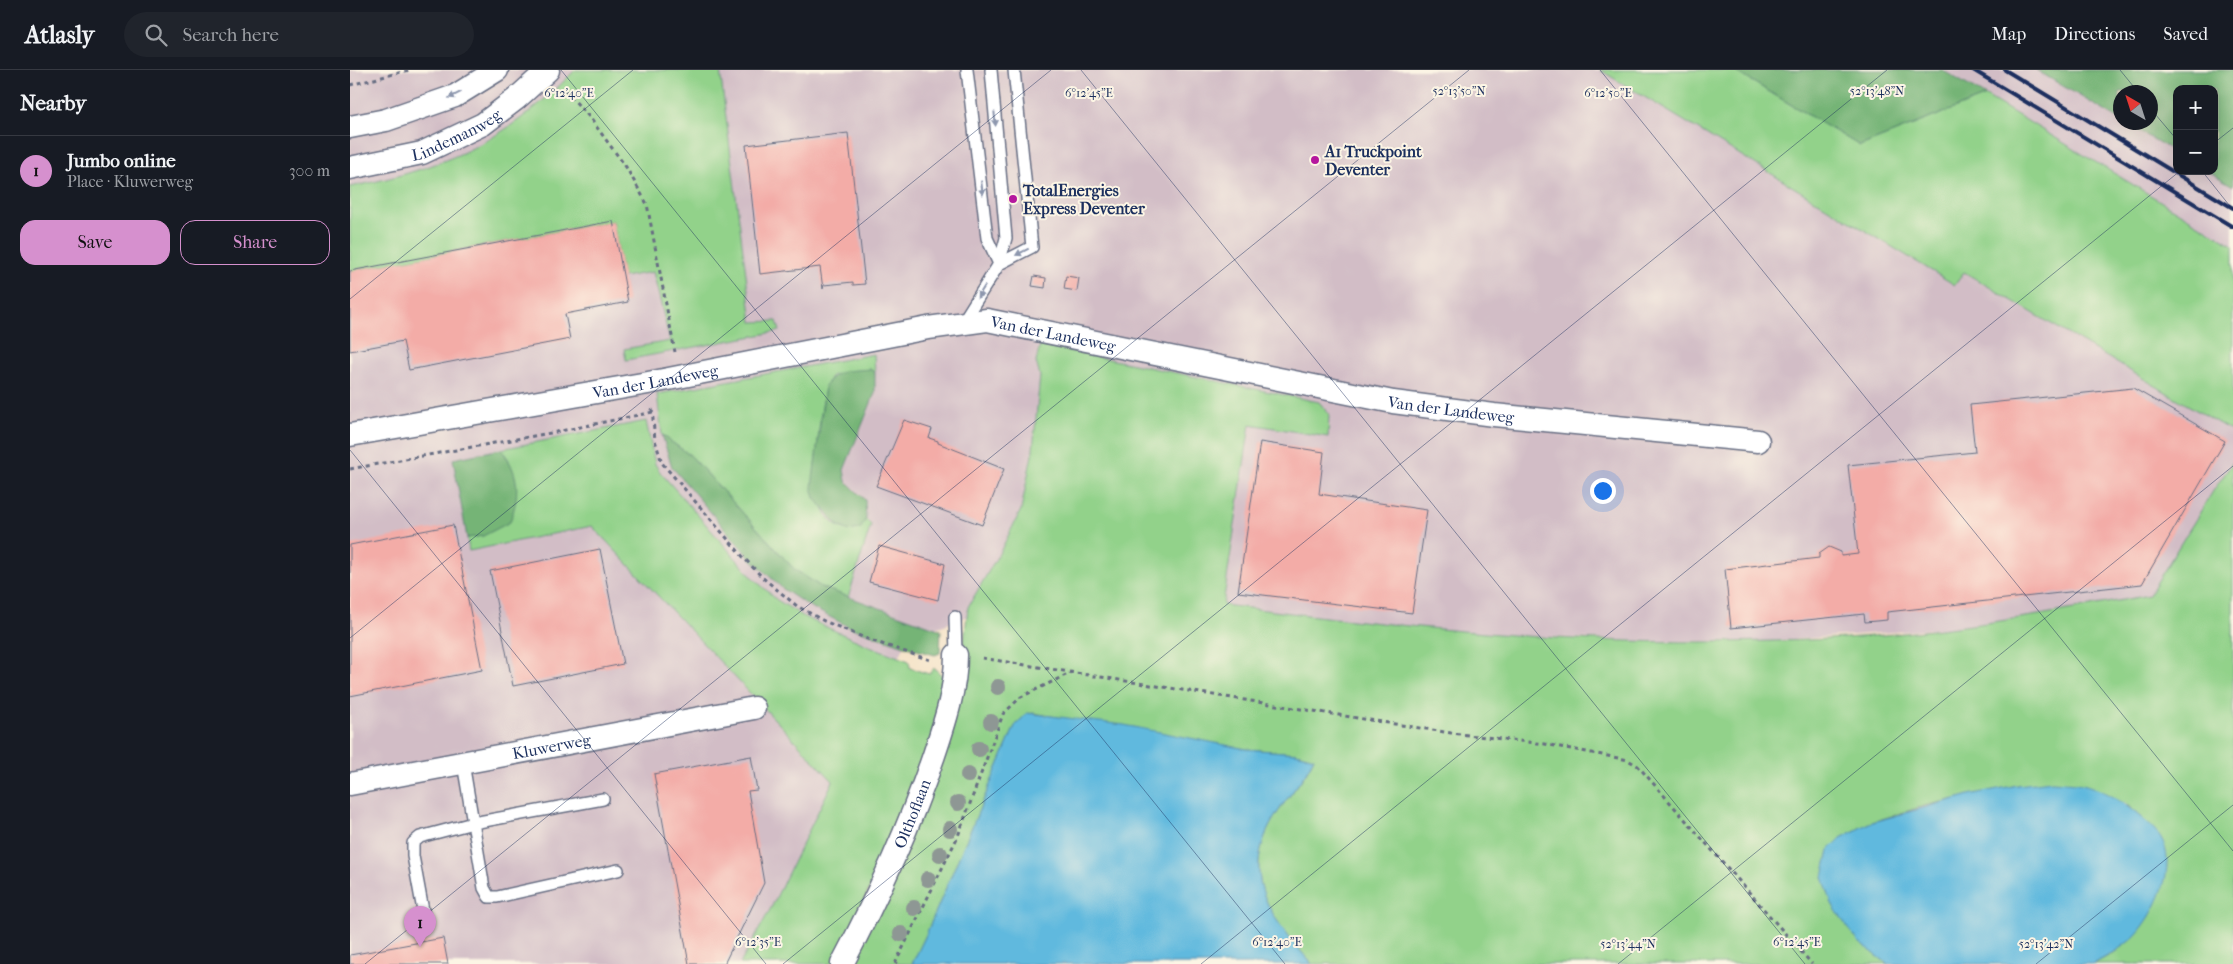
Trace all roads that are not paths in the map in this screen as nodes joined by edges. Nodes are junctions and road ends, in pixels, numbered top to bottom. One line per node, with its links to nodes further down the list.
1 (497, 70): 6 (street, Lindemanweg, one-way to 6)
2 (548, 70): 7 (street, Lindemanweg)
3 (967, 70): 8 (lane, one-way to 8)
4 (991, 70): 8 (lane, one-way to 8)
5 (1014, 70): 8 (lane, one-way to 8)
6 (350, 127)
7 (350, 168)
8 (999, 264): 9 (lane, one-way to 9)
9 (962, 323): 10 (street, Van der Landeweg); 11 (street, Van der Landeweg)
10 (350, 435)
11 (1758, 441)
12 (955, 616): 13 (lane)
13 (956, 662): 21 (street, Olthoflaan)
14 (754, 708): 15 (street, Kluwerweg)
15 (463, 763): 16 (street, Kluwerweg); 18 (lane)
16 (350, 784)
17 (603, 799): 18 (lane)
18 (473, 823): 19 (lane); 20 (lane)
19 (618, 870)
20 (424, 916)
21 (842, 964)

